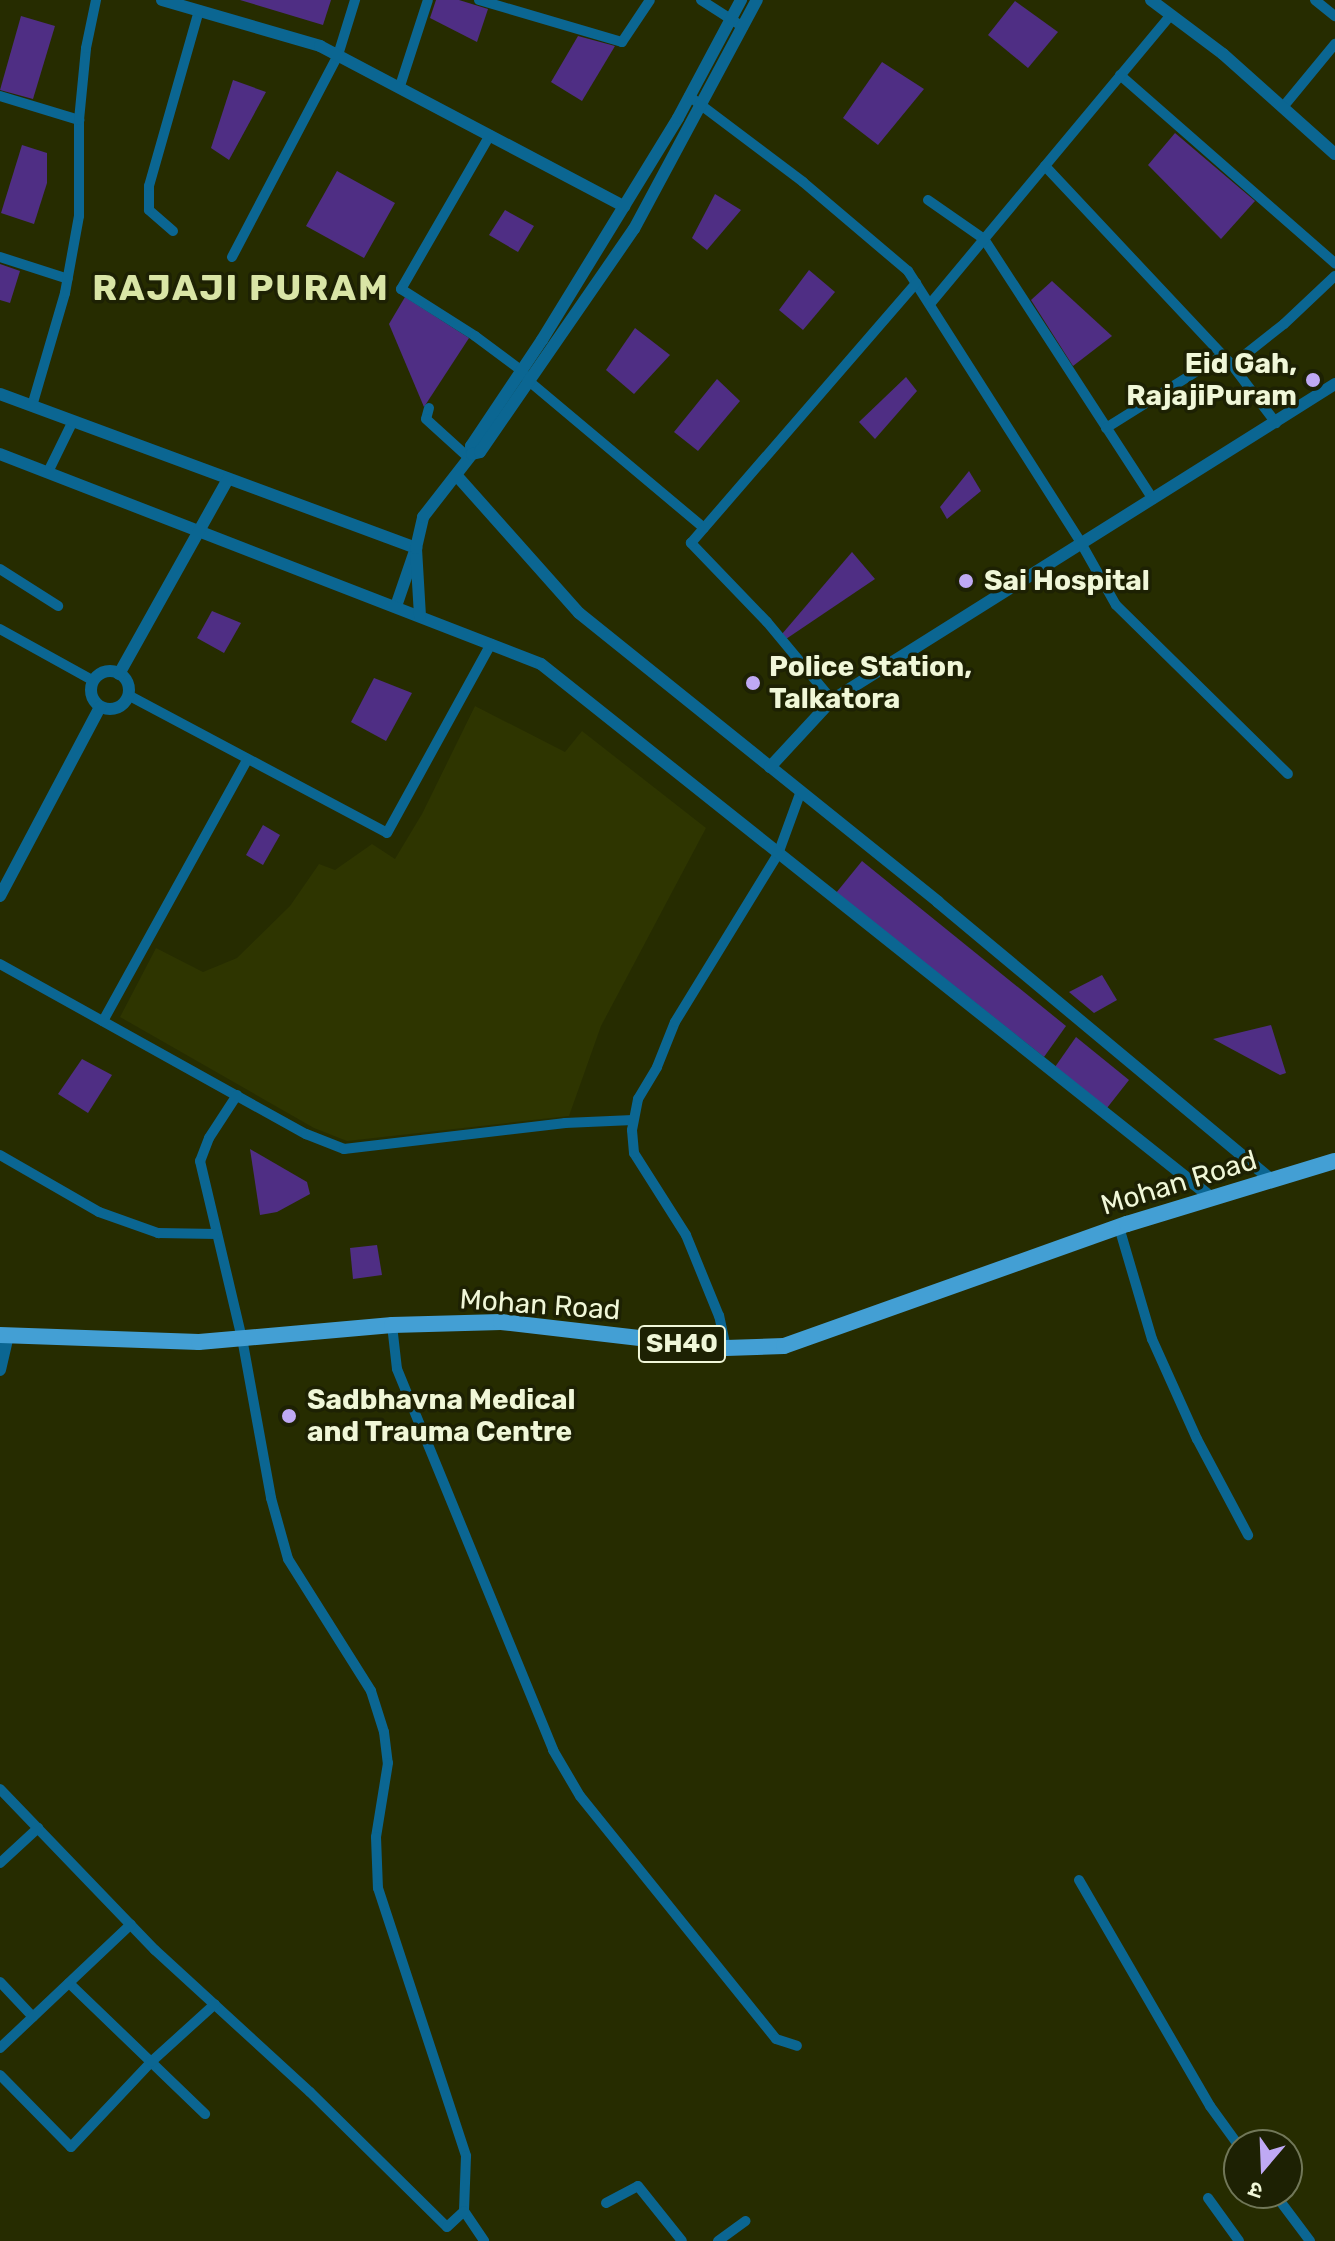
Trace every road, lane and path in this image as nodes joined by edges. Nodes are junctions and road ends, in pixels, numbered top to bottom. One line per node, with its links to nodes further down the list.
1 (96, 0): 26 (street)
2 (162, 0): 13 (street)
3 (355, 0): 19 (street)
4 (428, 0): 21 (street)
5 (479, 0): 12 (street)
6 (650, 0): 12 (street)
7 (701, 0): 16 (street)
8 (741, 0): 16 (street)
9 (757, 0): 17 (street)
10 (1151, 0): 14 (street)
11 (1315, 0): 15 (street)
12 (497, 2)
13 (199, 10): 19 (street); 32 (street)
14 (1171, 15): 20 (street); 25 (street)
15 (1335, 16)
16 (731, 19): 17 (street); 23 (street)
17 (743, 27): 24 (street)
18 (1335, 44): 25 (street)
19 (338, 55): 21 (street); 35 (street)
20 (1120, 75): 29 (street); 36 (street)
21 (400, 86): 27 (street)
22 (0, 96): 26 (street)
23 (689, 96): 24 (street); 31 (street)
24 (701, 104): 39 (street); 43 (street)
25 (1283, 107): 28 (street)
26 (79, 120): 38 (street)
27 (490, 135): 31 (street); 43 (street)
28 (1335, 154)
29 (1045, 166): 33 (street); 41 (street)
30 (928, 200): 33 (street)
31 (624, 206): 43 (street)
32 (173, 231)
33 (984, 239): 40 (street); 50 (street)
34 (0, 257): 38 (street)
35 (232, 257)
36 (1335, 263)
37 (1335, 276): 42 (street)
38 (68, 279): 46 (street)
39 (916, 283): 40 (street); 57 (street)
40 (930, 304): 59 (street)
41 (1223, 355): 42 (street); 50 (street)
42 (1232, 365): 49 (street)
43 (526, 376): 52 (street); 57 (street)
44 (1335, 384): 49 (street)
45 (0, 394): 46 (street)
46 (32, 406): 48 (street)
47 (429, 408): 52 (street)
48 (73, 421): 53 (street); 55 (street)
49 (1276, 423): 56 (street)
50 (1106, 428): 56 (street)
51 (0, 454): 53 (street)
52 (471, 456): 54 (street)
53 (48, 472): 58 (street)
54 (457, 476): 60 (street); 73 (street)
55 (228, 479): 58 (street); 60 (street)
56 (1153, 499): 59 (street)
57 (704, 528): 70 (street)
58 (199, 530): 63 (street); 67 (street)
59 (1081, 543): 70 (street); 74 (street)
60 (416, 548): 63 (street); 64 (street)
61 (0, 569): 62 (street)
62 (58, 606)
63 (396, 606): 64 (street)
64 (420, 616): 66 (street)
65 (0, 629): 68 (street)
66 (491, 644): 72 (street); 76 (street)
67 (119, 674): 68 (street); 69 (street)
68 (94, 681): 71 (street)
69 (128, 695): 71 (street); 72 (street)
70 (832, 700): 73 (street)
71 (100, 707): 77 (street)
72 (247, 760): 79 (street)
73 (770, 767): 75 (street)
74 (1288, 774)
75 (801, 791): 76 (street); 84 (street)
76 (778, 854): 81 (street); 85 (street)
77 (0, 896)
78 (0, 964): 79 (street)
79 (103, 1021): 80 (street)
80 (237, 1095): 81 (street); 87 (street)
81 (633, 1120): 91 (street)
82 (0, 1155): 87 (street)
83 (1335, 1161): 84 (main road, Mohan Road / SH40)
84 (1273, 1181): 85 (main road, Mohan Road / SH40)
85 (1213, 1199): 86 (main road, Mohan Road / SH40)
86 (1119, 1227): 91 (main road, Mohan Road / SH40); 93 (street)
87 (217, 1234): 90 (street)
88 (392, 1325): 90 (main road, Mohan Road / SH40); 91 (main road, Mohan Road / SH40); 103 (street)
89 (4, 1335): 90 (main road, Mohan Road / SH40); 92 (street)
90 (242, 1338): 112 (street)
91 (726, 1348)
92 (0, 1370)
93 (1248, 1535)
94 (0, 1789): 95 (street)
95 (38, 1828): 96 (street); 98 (street)
96 (0, 1863)
97 (1079, 1880): 108 (street)
98 (131, 1924): 100 (street); 101 (street)
99 (0, 1982): 102 (street)
100 (69, 1983): 102 (street); 105 (street)
101 (215, 2004): 105 (street); 112 (street)
102 (33, 2017): 104 (street)
103 (797, 2046)
104 (0, 2048)
105 (151, 2062): 106 (street); 107 (street)
106 (0, 2075)
107 (205, 2114)
108 (1227, 2129)
109 (1208, 2198): 117 (street)
110 (606, 2203): 115 (street)
111 (1286, 2209): 118 (street)
112 (464, 2211): 114 (street)
113 (746, 2221): 116 (street)
114 (484, 2241)
115 (682, 2241)
116 (718, 2241)
117 (1239, 2241)
118 (1310, 2241)

